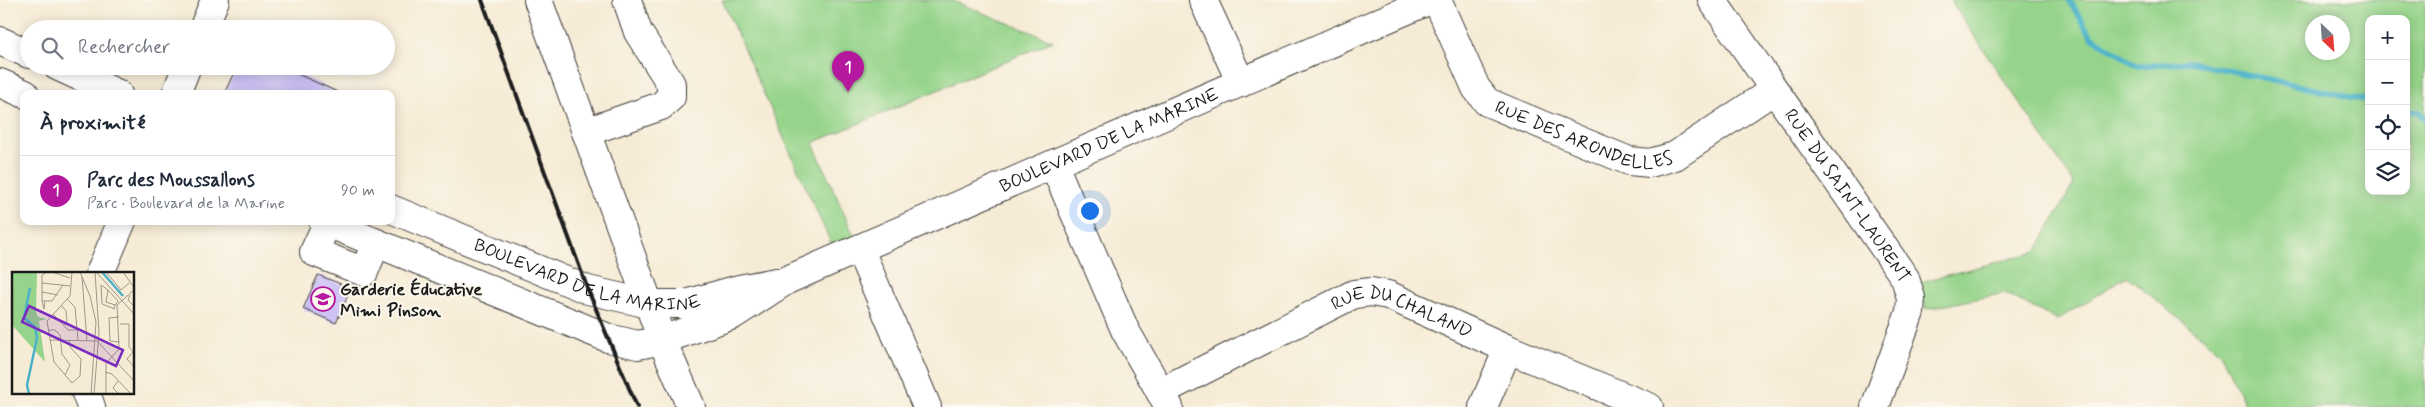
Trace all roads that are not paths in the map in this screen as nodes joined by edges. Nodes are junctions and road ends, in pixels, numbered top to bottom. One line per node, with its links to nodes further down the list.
1 (215, 0): 8 (street)
2 (538, 0): 19 (street)
3 (627, 0): 19 (street)
4 (1203, 0): 14 (street)
5 (1430, 0): 14 (street, BOULEVARD DE LA MARINE)
6 (1437, 0): 17 (street, RUE DES ARONDELLES)
7 (1712, 0): 17 (street, RUE DU SAINT-LAURENT)
8 (207, 20)
9 (0, 41): 10 (street)
10 (20, 50)
11 (77, 75): 15 (street)
12 (183, 75): 16 (street)
13 (0, 83): 18 (street)
14 (1241, 83): 20 (street, BOULEVARD DE LA MARINE)
15 (109, 90)
16 (178, 90)
17 (1774, 90): 37 (street, RUE DU SAINT-LAURENT)
18 (20, 92)
19 (586, 132): 27 (street)
20 (1054, 165): 24 (street, BOULEVARD DE LA MARINE); 31 (street)
21 (395, 212): 27 (street, BOULEVARD DE LA MARINE)
22 (120, 225): 25 (street)
23 (333, 225): 28 (street, BOULEVARD DE LA MARINE)
24 (860, 250): 26 (street, BOULEVARD DE LA MARINE); 34 (street)
25 (100, 272)
26 (787, 280): 27 (street, BOULEVARD DE LA MARINE); 28 (street, BOULEVARD DE LA MARINE)
27 (649, 304): 28 (street)
28 (662, 340): 33 (street)
29 (1508, 349): 31 (street, RUE DU CHALAND); 35 (street); 36 (street, RUE DU CHALAND)
30 (86, 394): 32 (street)
31 (1164, 400)
32 (91, 407)
33 (691, 407)
34 (927, 407)
35 (1483, 407)
36 (1648, 407)
37 (1875, 407)

